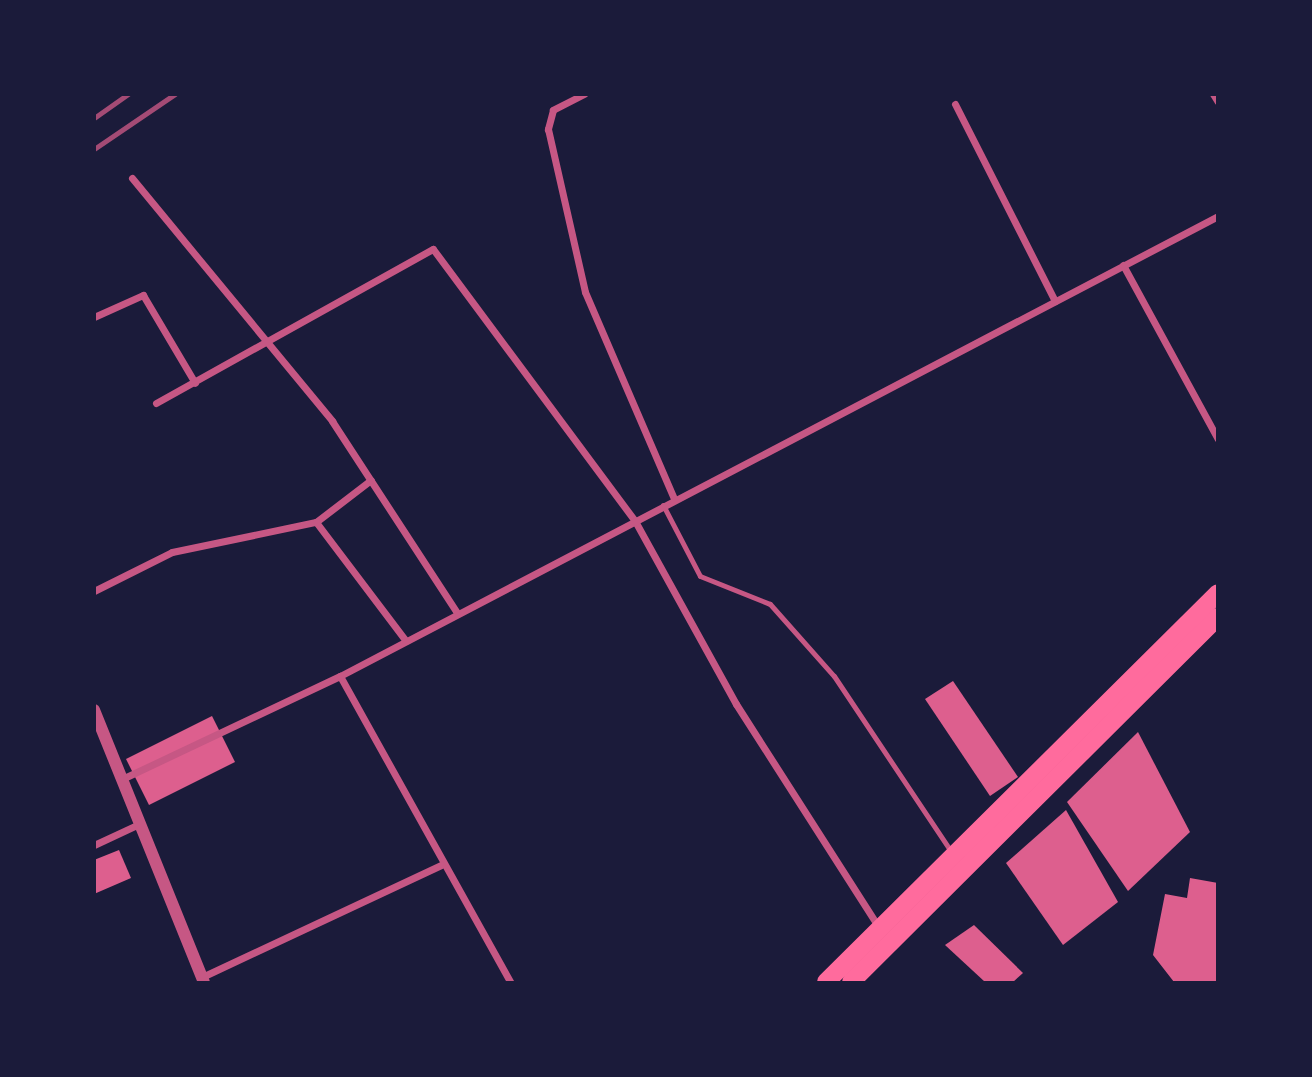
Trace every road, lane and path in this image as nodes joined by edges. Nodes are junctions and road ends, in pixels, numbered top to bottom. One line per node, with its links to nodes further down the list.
1 (584, 94): 15 (street)
2 (1213, 94): 3 (street)
3 (1217, 102)
4 (955, 104): 8 (street)
5 (132, 178): 10 (street)
6 (1217, 216): 7 (street)
7 (1123, 265): 8 (street); 13 (street)
8 (1055, 301): 15 (street)
9 (94, 317): 11 (street)
10 (270, 345): 11 (street); 14 (street); 17 (street)
11 (195, 383): 12 (street)
12 (156, 403)
13 (1217, 439)
14 (371, 480): 18 (street); 21 (street)
15 (674, 499): 16 (street)
16 (663, 505): 17 (street); 29 (lane)
17 (635, 521): 21 (street); 32 (street)
18 (316, 522): 19 (street); 23 (street)
19 (94, 591)
20 (1217, 593): 29 (main road)
21 (458, 614): 23 (street)
22 (1217, 618): 31 (main road)
23 (406, 641): 24 (street)
24 (340, 676): 26 (street); 30 (street)
25 (94, 710): 26 (street)
26 (122, 779): 27 (street)
27 (139, 824): 28 (street); 34 (street)
28 (94, 845)
29 (954, 856): 31 (lane); 32 (main road)
30 (441, 865): 33 (street); 34 (street)
31 (965, 873): 37 (main road)
32 (881, 931): 36 (main road)
33 (508, 979): 35 (street)
34 (203, 980)
35 (499, 982)
36 (826, 982)
37 (851, 982)

